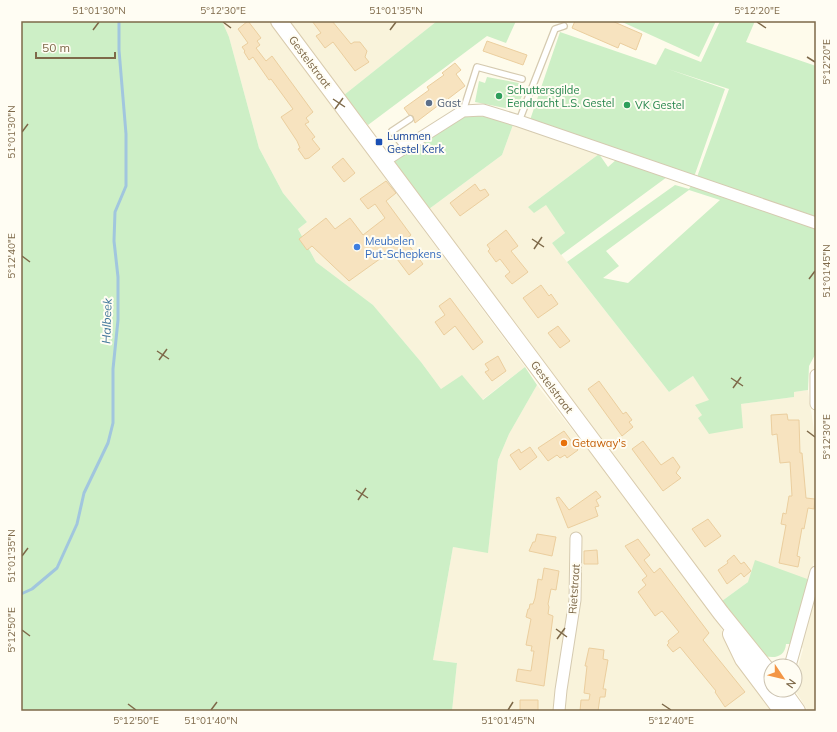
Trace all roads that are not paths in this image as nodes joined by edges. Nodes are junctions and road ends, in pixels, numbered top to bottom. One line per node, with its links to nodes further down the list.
1 (279, 21): 8 (main road, Gestelstraat)
2 (564, 26): 6 (lane)
3 (522, 79): 4 (lane)
4 (463, 111): 6 (street); 7 (street)
5 (410, 119): 7 (lane)
6 (519, 121): 9 (street)
7 (405, 148): 8 (street)
8 (384, 161): 14 (main road, Gestelstraat)
9 (816, 223)
10 (816, 375): 11 (street)
11 (816, 404)
12 (576, 538): 20 (street, Rietstraat)
13 (816, 572): 15 (street)
14 (721, 613): 16 (main road, Gestelstraat); 17 (main road, Gestelstraat)
15 (792, 658)
16 (763, 665)
17 (763, 679)
18 (777, 698): 21 (main road, Gestelstraat)
19 (782, 698): 22 (main road, Gestelstraat)
20 (559, 711)
21 (782, 711)
22 (797, 711)

